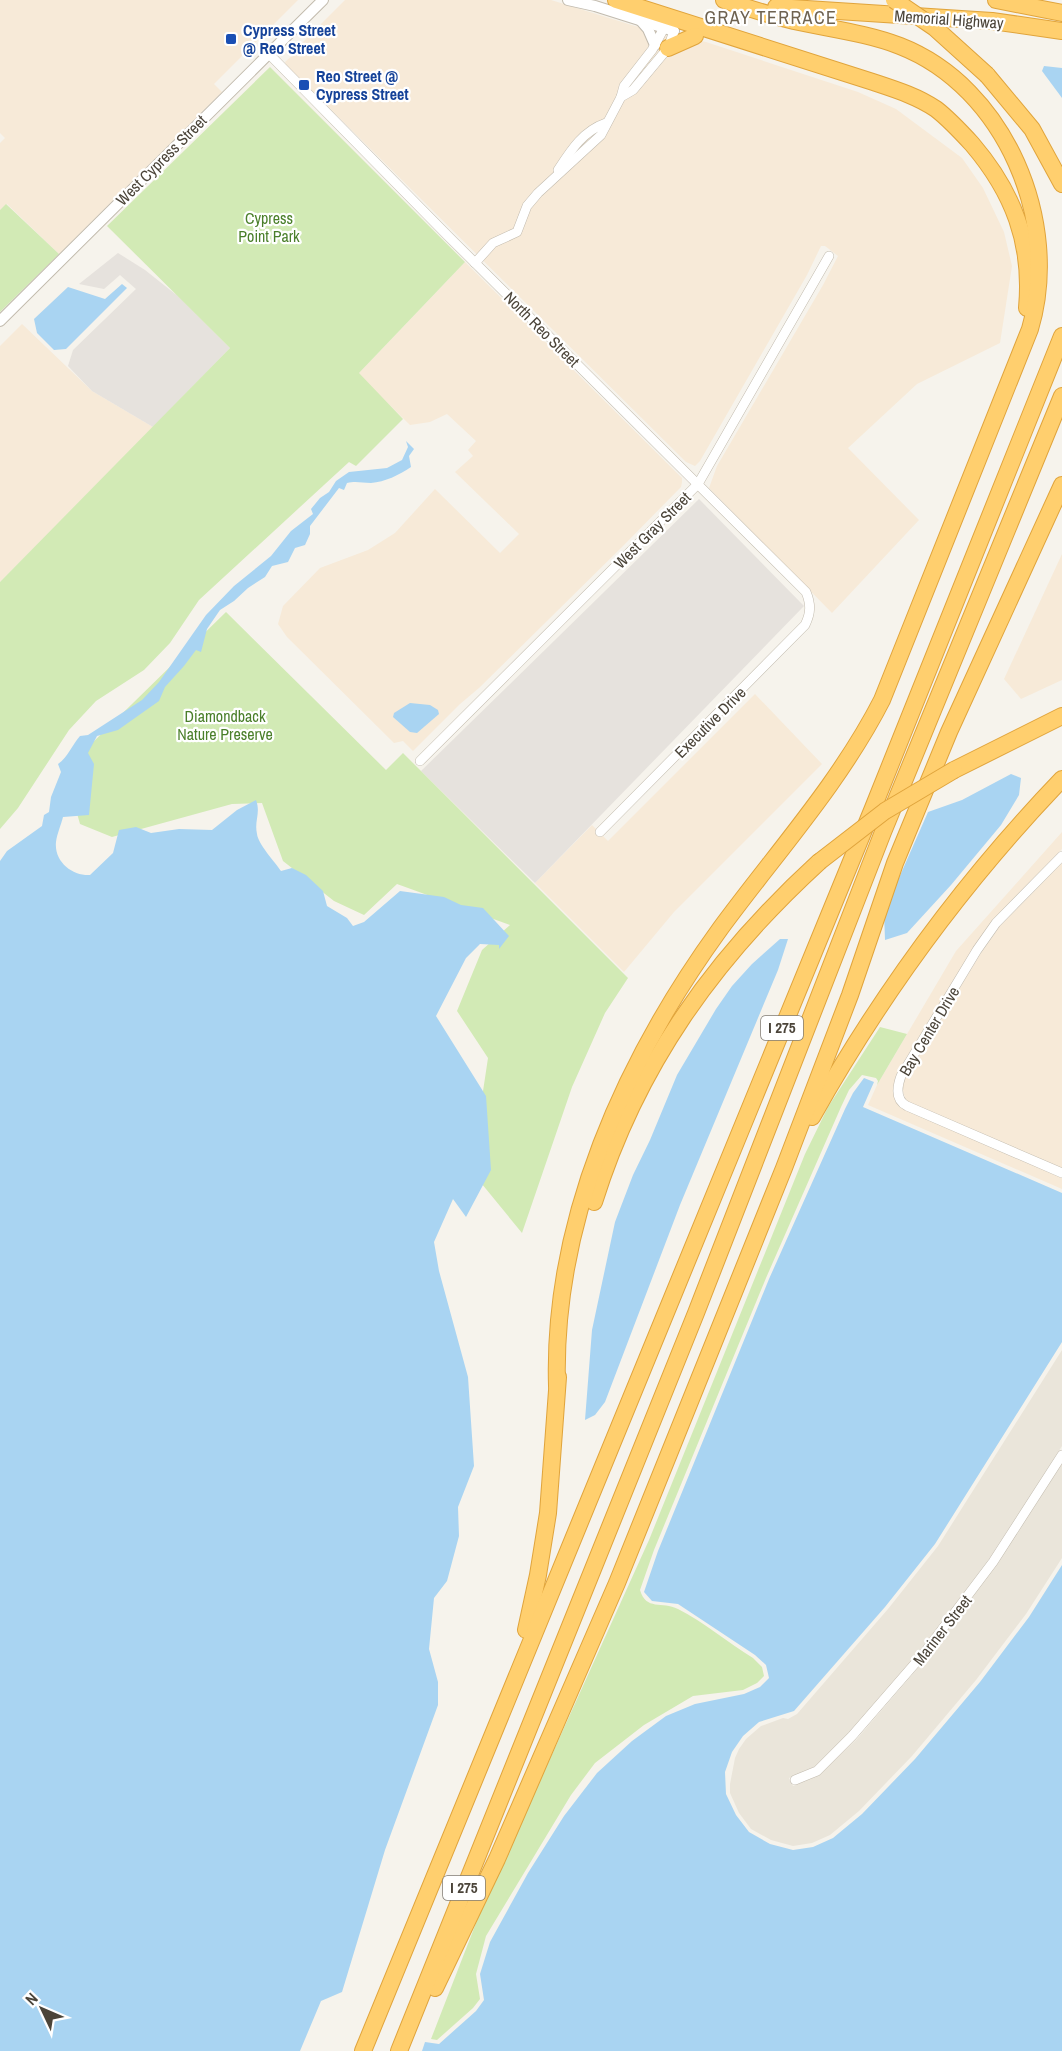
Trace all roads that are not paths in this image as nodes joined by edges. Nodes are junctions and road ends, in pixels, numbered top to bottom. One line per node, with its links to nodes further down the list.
1 (323, 0): 13 (street, West Cypress Street)
2 (568, 0): 8 (street)
3 (616, 0): 14 (highway)
4 (726, 0): 10 (highway, Memorial Highway); 20 (highway)
5 (894, 0): 15 (highway, bridge)
6 (996, 0): 7 (highway, Memorial Highway)
7 (1062, 13)
8 (641, 20): 9 (street); 12 (street)
9 (669, 29): 11 (highway); 12 (street)
10 (1062, 31)
11 (695, 36): 12 (highway); 14 (highway)
12 (662, 47): 17 (street)
13 (269, 54): 17 (street, North Reo Street); 18 (street, West Cypress Street)
14 (984, 159): 20 (highway)
15 (1062, 184)
16 (829, 256): 22 (street, West Gray Street)
17 (475, 263): 22 (street, North Reo Street)
18 (0, 321)
19 (1062, 336): 34 (highway, I 275)
20 (1024, 341): 32 (highway)
21 (1062, 396): 37 (highway, I 275)
22 (698, 484): 24 (street, North Reo Street); 26 (street, West Gray Street)
23 (1062, 485): 30 (highway)
24 (811, 606): 28 (street, Executive Drive)
25 (1062, 716): 32 (highway, bridge)
26 (420, 761)
27 (1062, 779): 30 (highway)
28 (600, 832)
29 (1062, 856): 31 (street, Bay Center Drive)
30 (784, 1168): 37 (highway)
31 (1062, 1173)
32 (557, 1386): 34 (highway)
33 (1062, 1455): 35 (street, Mariner Street)
34 (499, 1719): 36 (highway, I 275)
35 (795, 1780)
36 (363, 2051)
37 (401, 2051)

